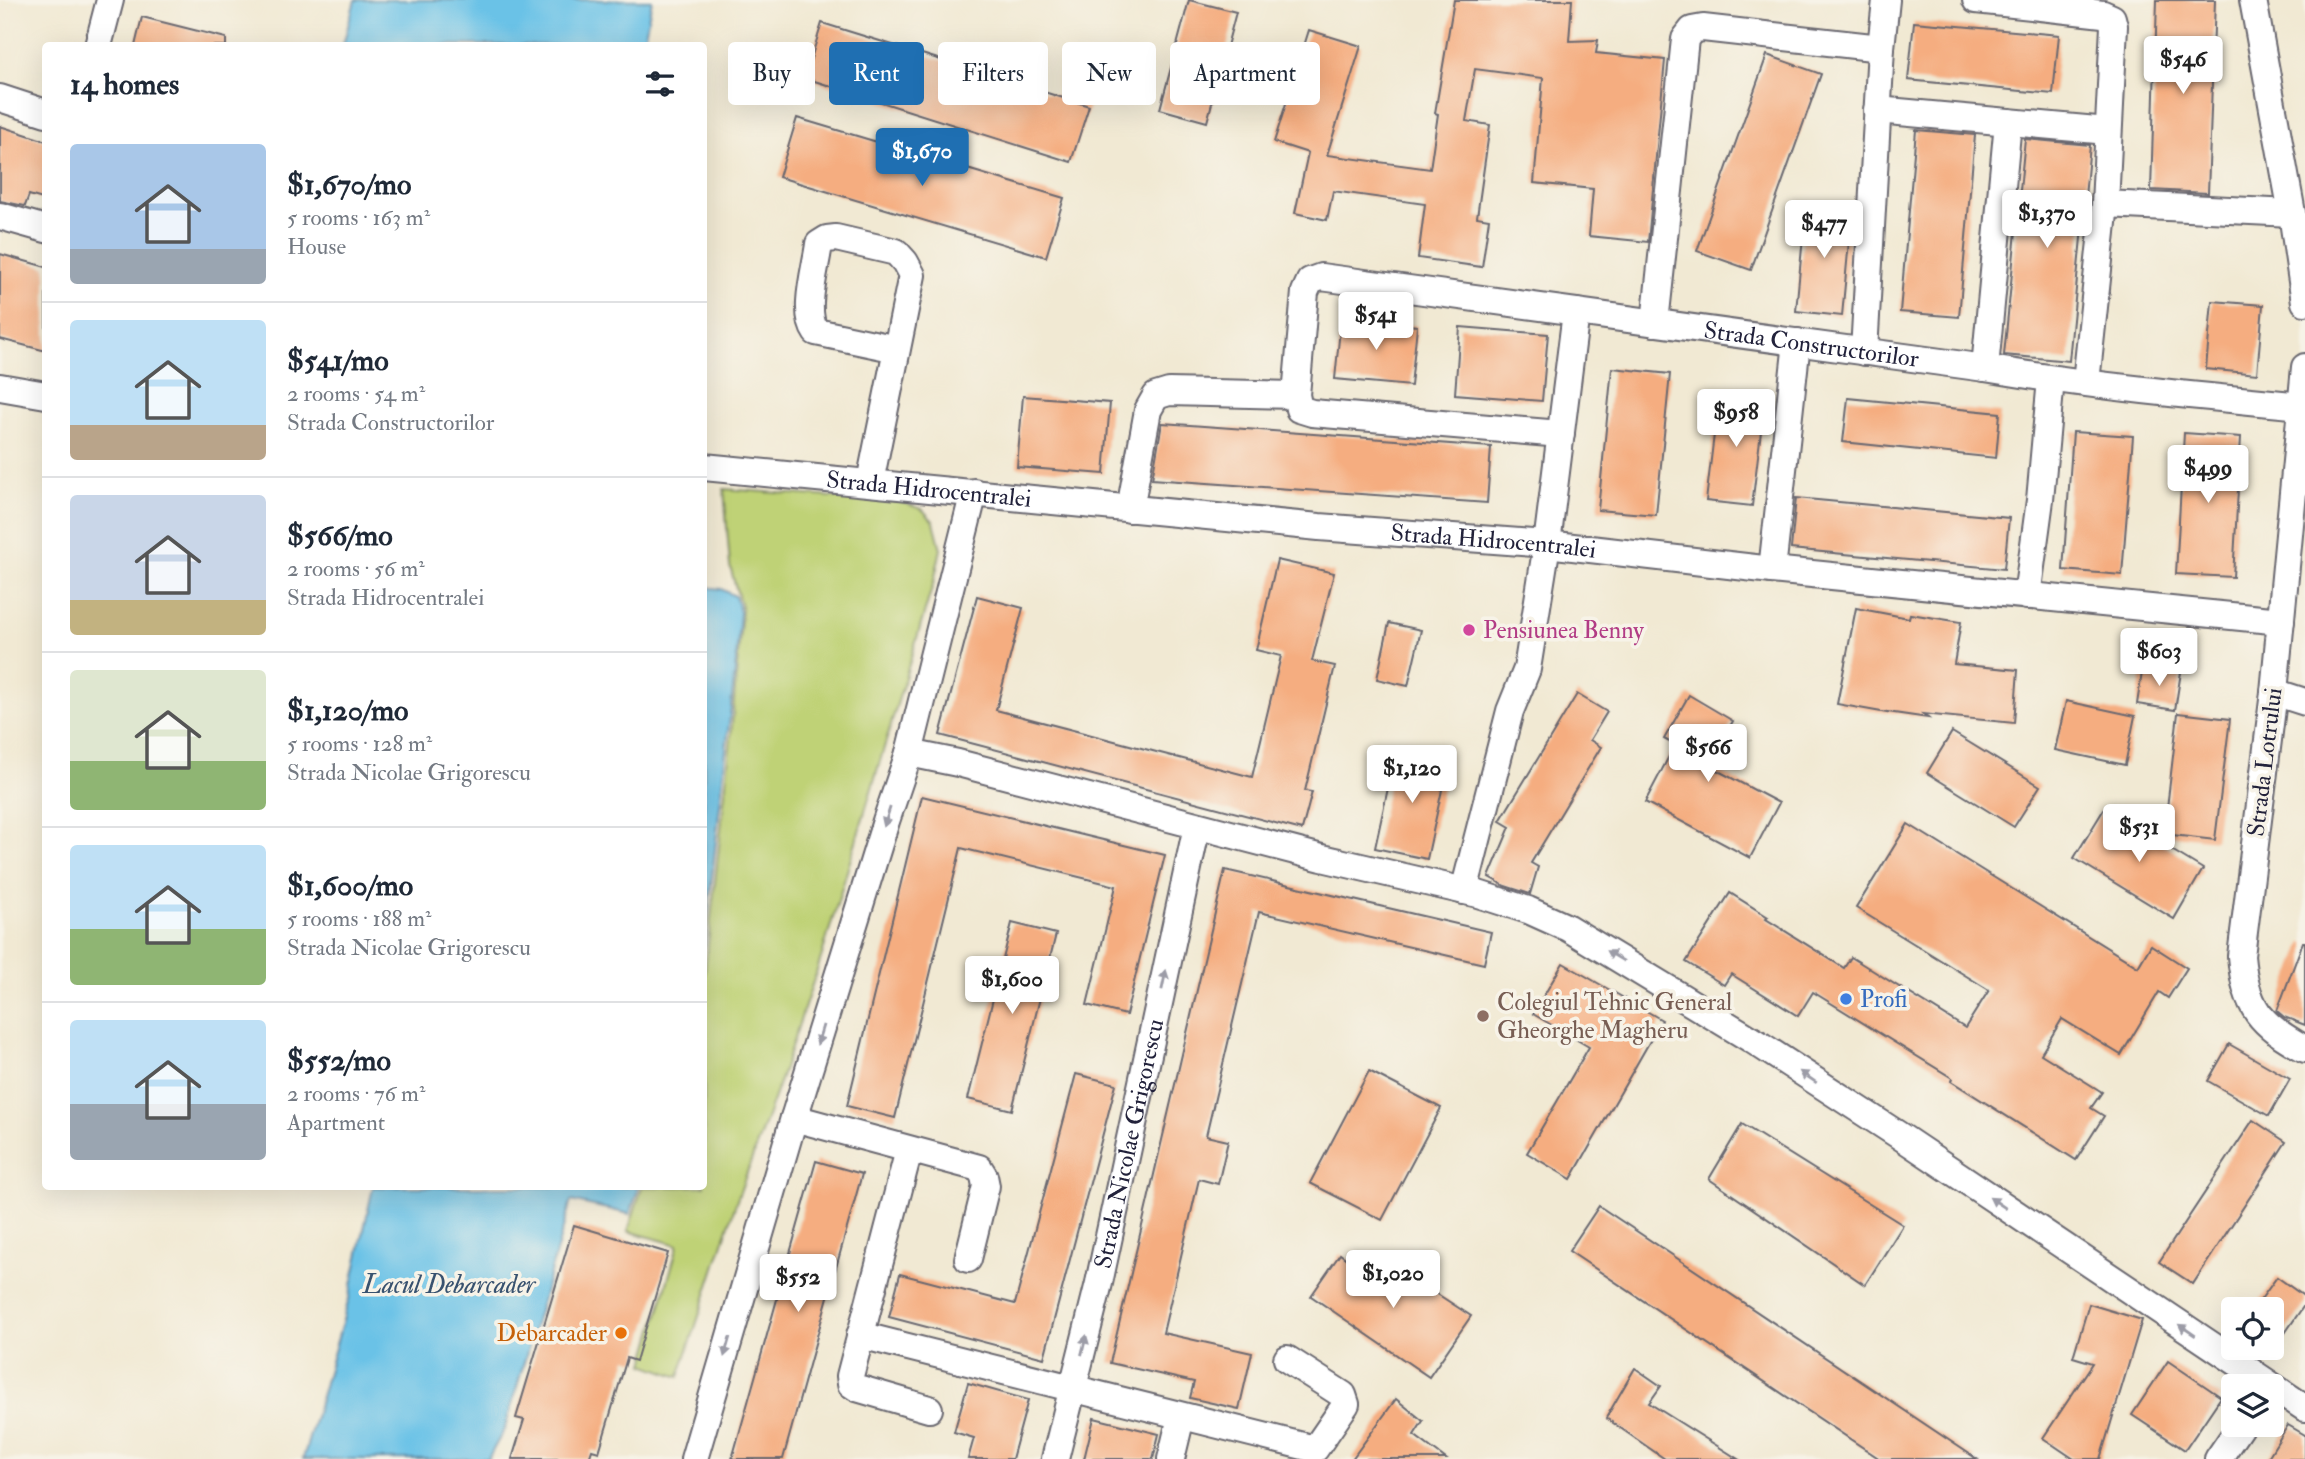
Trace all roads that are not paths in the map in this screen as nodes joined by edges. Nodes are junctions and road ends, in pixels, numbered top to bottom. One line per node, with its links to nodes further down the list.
1 (110, 0): 5 (street)
2 (1886, 0): 6 (street)
3 (1976, 0): 11 (street)
4 (2253, 0): 13 (street)
5 (99, 42)
6 (1881, 48): 8 (street); 18 (street)
7 (0, 99): 9 (street)
8 (1877, 110): 10 (street); 21 (street)
9 (42, 112)
10 (2008, 122): 11 (street); 23 (street)
11 (2108, 131): 12 (street)
12 (2105, 204): 13 (street); 25 (street)
13 (2292, 213): 16 (street)
14 (0, 216): 15 (street)
15 (42, 228)
16 (2305, 302)
17 (1577, 312): 18 (street, Strada Constructorilor); 28 (street, Strada Constructorilor); 30 (street)
18 (1656, 323): 19 (street, Strada Constructorilor)
19 (1797, 342): 21 (street, Strada Constructorilor); 36 (street)
20 (897, 349): 20 (street); 32 (street)
21 (1864, 352): 23 (street, Strada Constructorilor)
22 (2305, 367): 29 (street, Strada Lotrului)
23 (1984, 368): 24 (street, Strada Constructorilor)
24 (2051, 379): 25 (street, Strada Constructorilor); 37 (street)
25 (2086, 382): 29 (street, Strada Constructorilor)
26 (0, 387): 27 (street)
27 (42, 394)
28 (1296, 395): 30 (street); 34 (street)
29 (2303, 406): 38 (street, Strada Lotrului)
30 (1561, 434): 35 (street)
31 (707, 467): 32 (street, Strada Hidrocentralei)
32 (870, 482): 33 (street, Strada Hidrocentralei)
33 (974, 492): 34 (street, Strada Hidrocentralei); 41 (street)
34 (1130, 509): 35 (street, Strada Hidrocentralei)
35 (1547, 544): 36 (street, Strada Hidrocentralei); 43 (street)
36 (1772, 570): 37 (street, Strada Hidrocentralei)
37 (2027, 597): 38 (street, Strada Hidrocentralei)
38 (2281, 621): 39 (street, Strada Lotrului)
39 (2274, 692): 40 (street); 44 (street, Strada Lotrului)
40 (2305, 702)
41 (909, 753): 42 (street); 45 (street, one-way to 45)
42 (1197, 826): 43 (street); 51 (street, Strada Nicolae Grigorescu, one-way to 42)
43 (1464, 891): 50 (street, one-way to 43)
44 (2305, 1049)
45 (794, 1118): 46 (street); 58 (street, one-way to 58)
46 (909, 1150): 47 (street); 48 (street)
47 (968, 1259)
48 (860, 1335): 51 (street); 54 (street)
49 (1287, 1359): 57 (street)
50 (2253, 1374)
51 (1073, 1388): 55 (street); 59 (street, Strada Nicolae Grigorescu)
52 (2284, 1395): 53 (street)
53 (2305, 1408)
54 (929, 1409)
55 (1181, 1418): 57 (street); 60 (street)
56 (2233, 1437): 61 (street)
57 (1311, 1454)
58 (694, 1459)
59 (1055, 1459)
60 (1171, 1459)
61 (2218, 1459)

